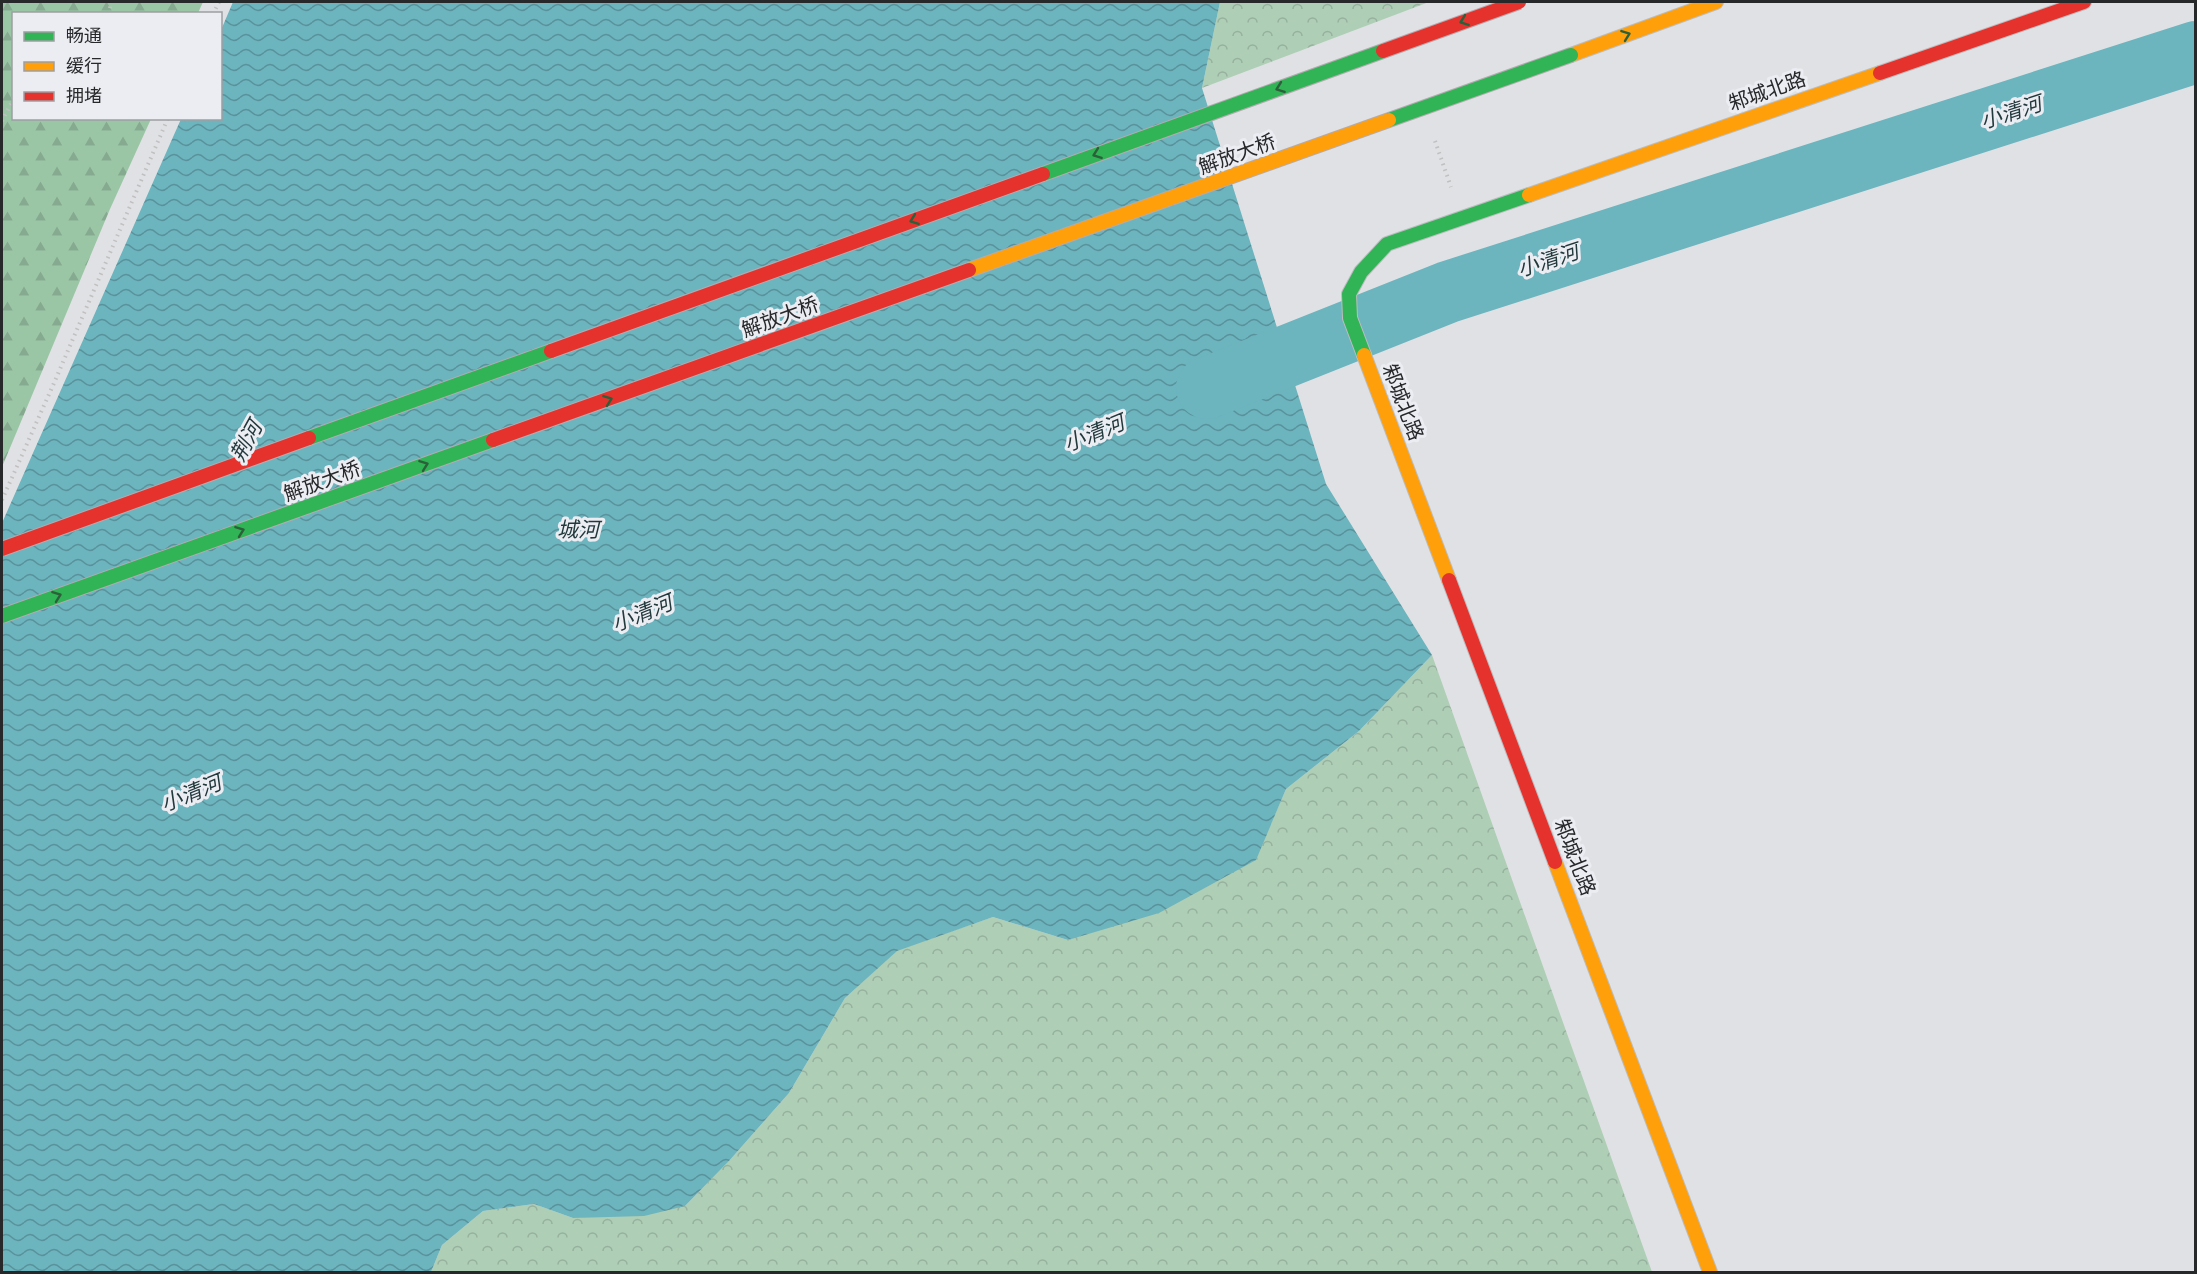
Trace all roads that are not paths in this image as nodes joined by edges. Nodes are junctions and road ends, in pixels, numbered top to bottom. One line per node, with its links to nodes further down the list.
1 (1519, 2): 4 (main road, one-way to 4, bridge)
2 (1716, 2): 5 (main road, 解放大桥, one-way to 2, bridge)
3 (2084, 2): 6 (main road, 邾城北路)
4 (2, 549)
5 (2, 616)
6 (1710, 1272)

